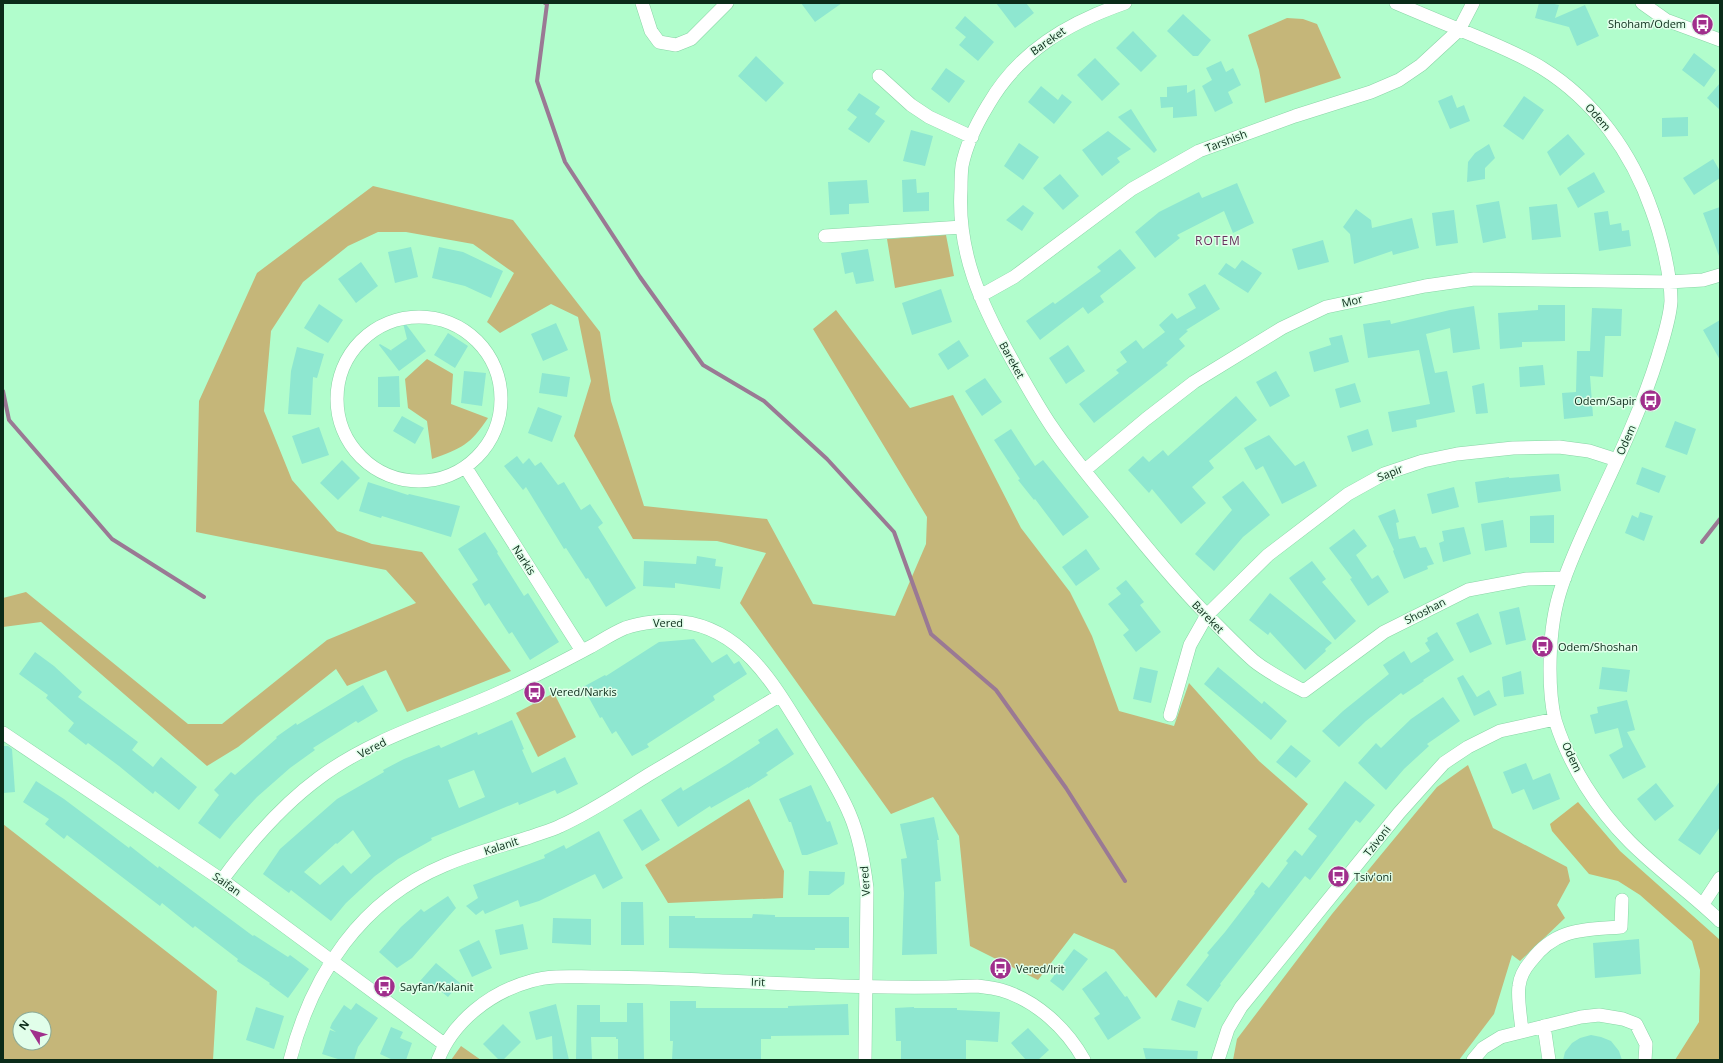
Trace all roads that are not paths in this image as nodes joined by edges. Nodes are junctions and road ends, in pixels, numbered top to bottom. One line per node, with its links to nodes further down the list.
1 (642, 3): 2 (street)
2 (727, 3)
3 (1125, 3): 10 (street, Bareket)
4 (1396, 3): 7 (street, Odem)
5 (1473, 3): 7 (street, Tarshish)
6 (1642, 3): 8 (street)
7 (1459, 30): 14 (street, Odem); 15 (street, Tarshish)
8 (1720, 40)
9 (879, 76): 10 (street)
10 (972, 137): 11 (street, Bareket)
11 (962, 227): 12 (street); 15 (street, Bareket)
12 (825, 236)
13 (1720, 275): 14 (street, Mor)
14 (1669, 282): 16 (street, Odem); 18 (street, Mor)
15 (980, 296): 18 (street, Bareket)
16 (1617, 460): 19 (street, Odem); 20 (street, Sapir)
17 (466, 468): 17 (street); 21 (street, Narkis)
18 (1085, 470): 20 (street, Bareket)
19 (1565, 578): 22 (street, Shoshan); 25 (street, Odem)
20 (1207, 615): 22 (street, Bareket); 24 (street, Sapir)
21 (582, 651): 23 (street, Vered); 28 (street, Vered)
22 (1304, 691)
23 (779, 696): 32 (street, Kalanit); 33 (street, Vered)
24 (1170, 715)
25 (1555, 719): 30 (street, Odem); 41 (street, Tzivoni)
26 (3, 733): 28 (street, Saifan)
27 (1720, 878): 30 (street)
28 (222, 880): 32 (street, Saifan)
29 (1622, 900): 35 (street)
30 (1703, 904): 31 (street, Odem)
31 (1720, 921)
32 (332, 960): 36 (street, Saifan); 37 (street, Kalanit)
33 (866, 986): 36 (street, Irit); 39 (street, Vered); 40 (street, Irit)
34 (1544, 1026): 35 (street); 43 (street); 44 (street)
35 (1522, 1031): 42 (street)
36 (444, 1044): 38 (street, Irit)
37 (290, 1060)
38 (438, 1060)
39 (865, 1060)
40 (1084, 1060)
41 (1218, 1060)
42 (1473, 1060)
43 (1549, 1060)
44 (1645, 1060)

